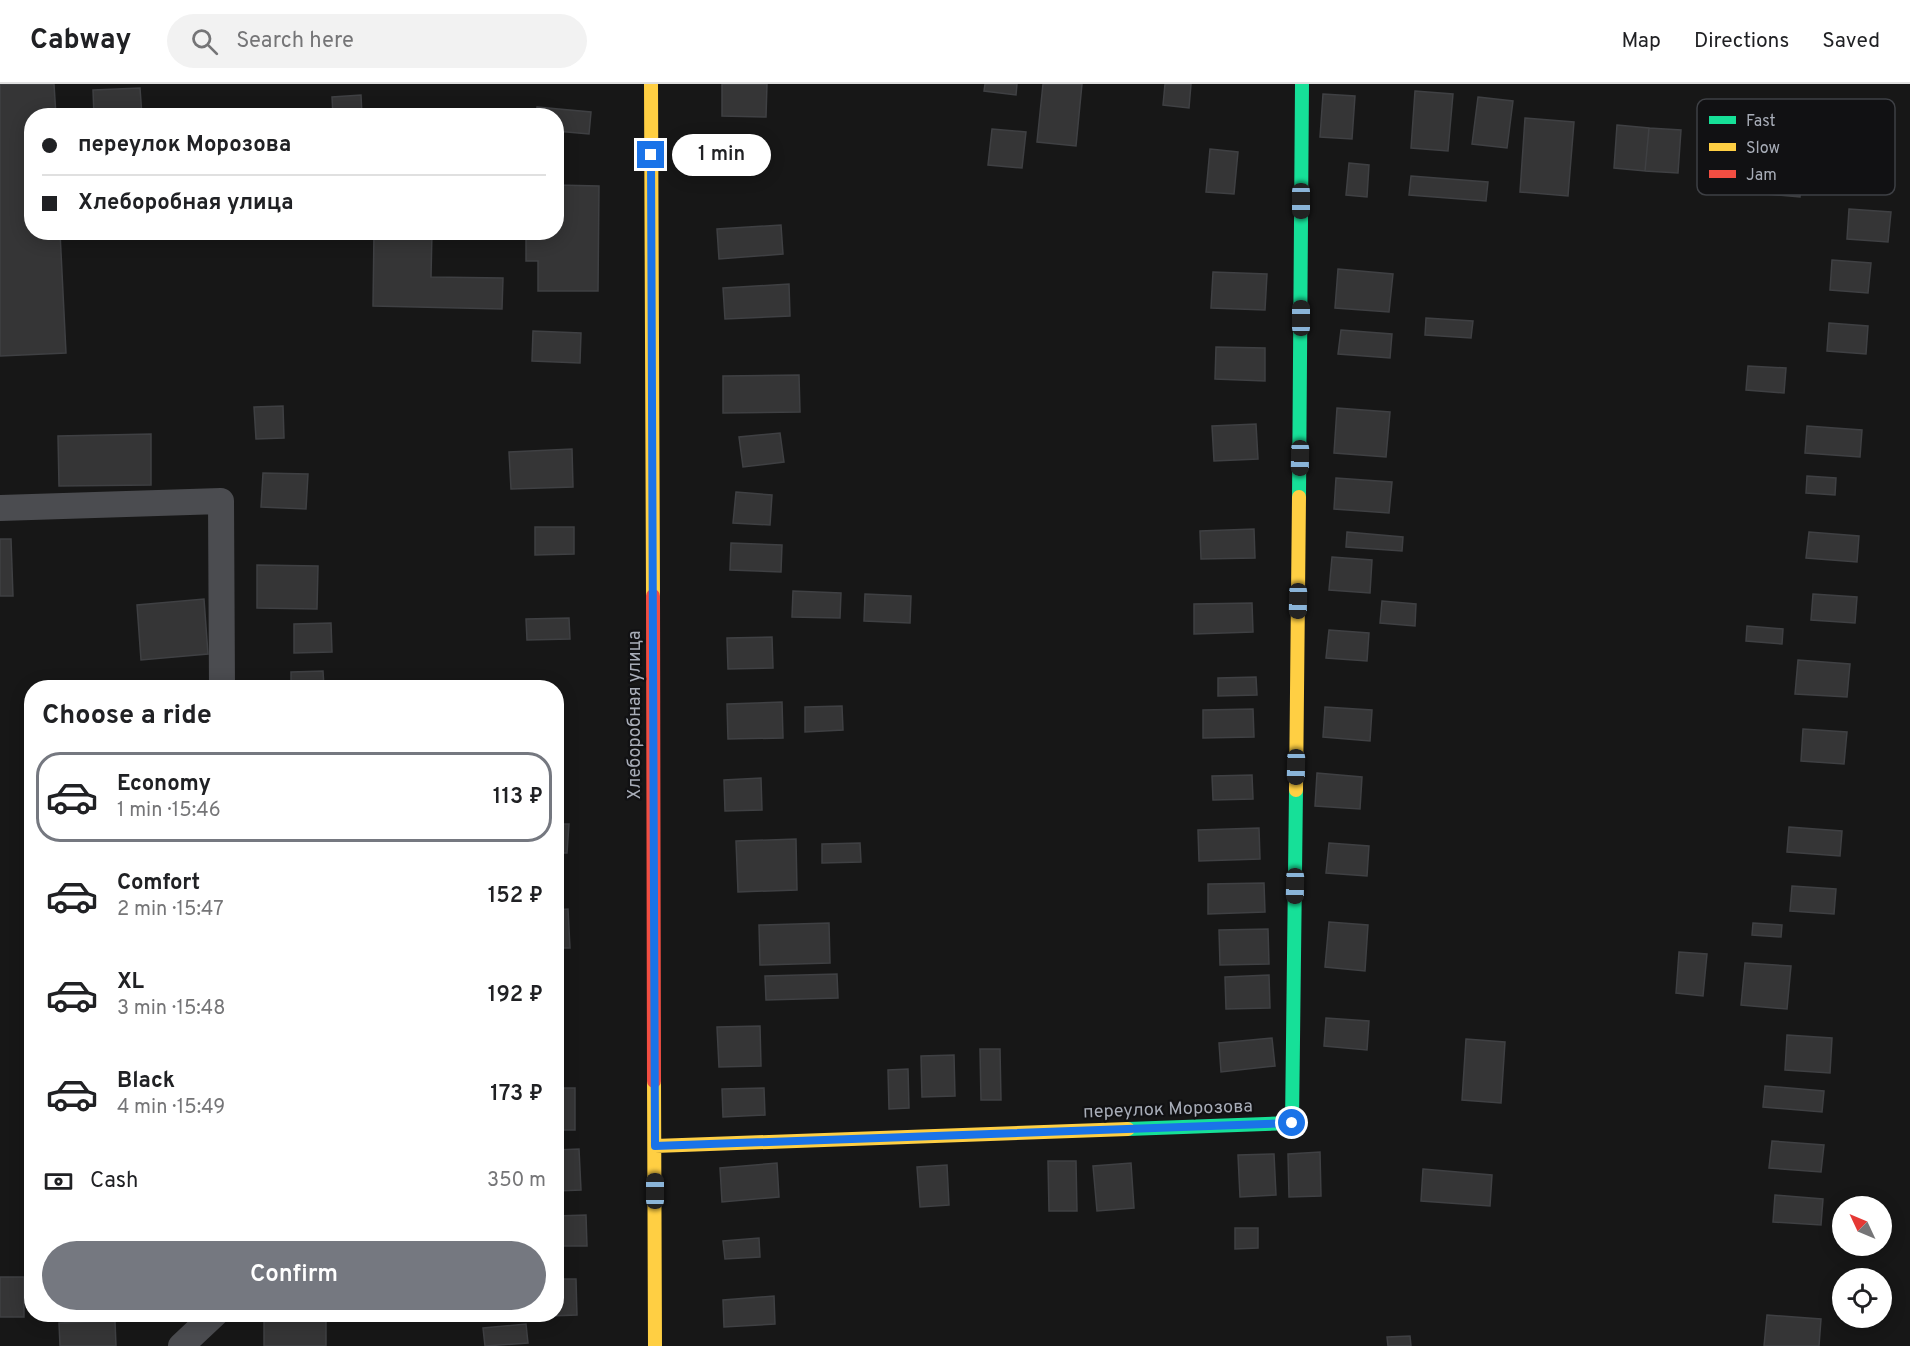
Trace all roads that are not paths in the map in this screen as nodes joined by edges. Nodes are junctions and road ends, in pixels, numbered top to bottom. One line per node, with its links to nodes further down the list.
1 (651, 84): 5 (street, Хлеборобная улица)
2 (1302, 84): 5 (street, переулок Морозова)
3 (0, 508): 4 (street)
4 (222, 680)
5 (655, 1146): 8 (street, Хлеборобная улица)
6 (206, 1322): 7 (street)
7 (181, 1346)
8 (655, 1346)

